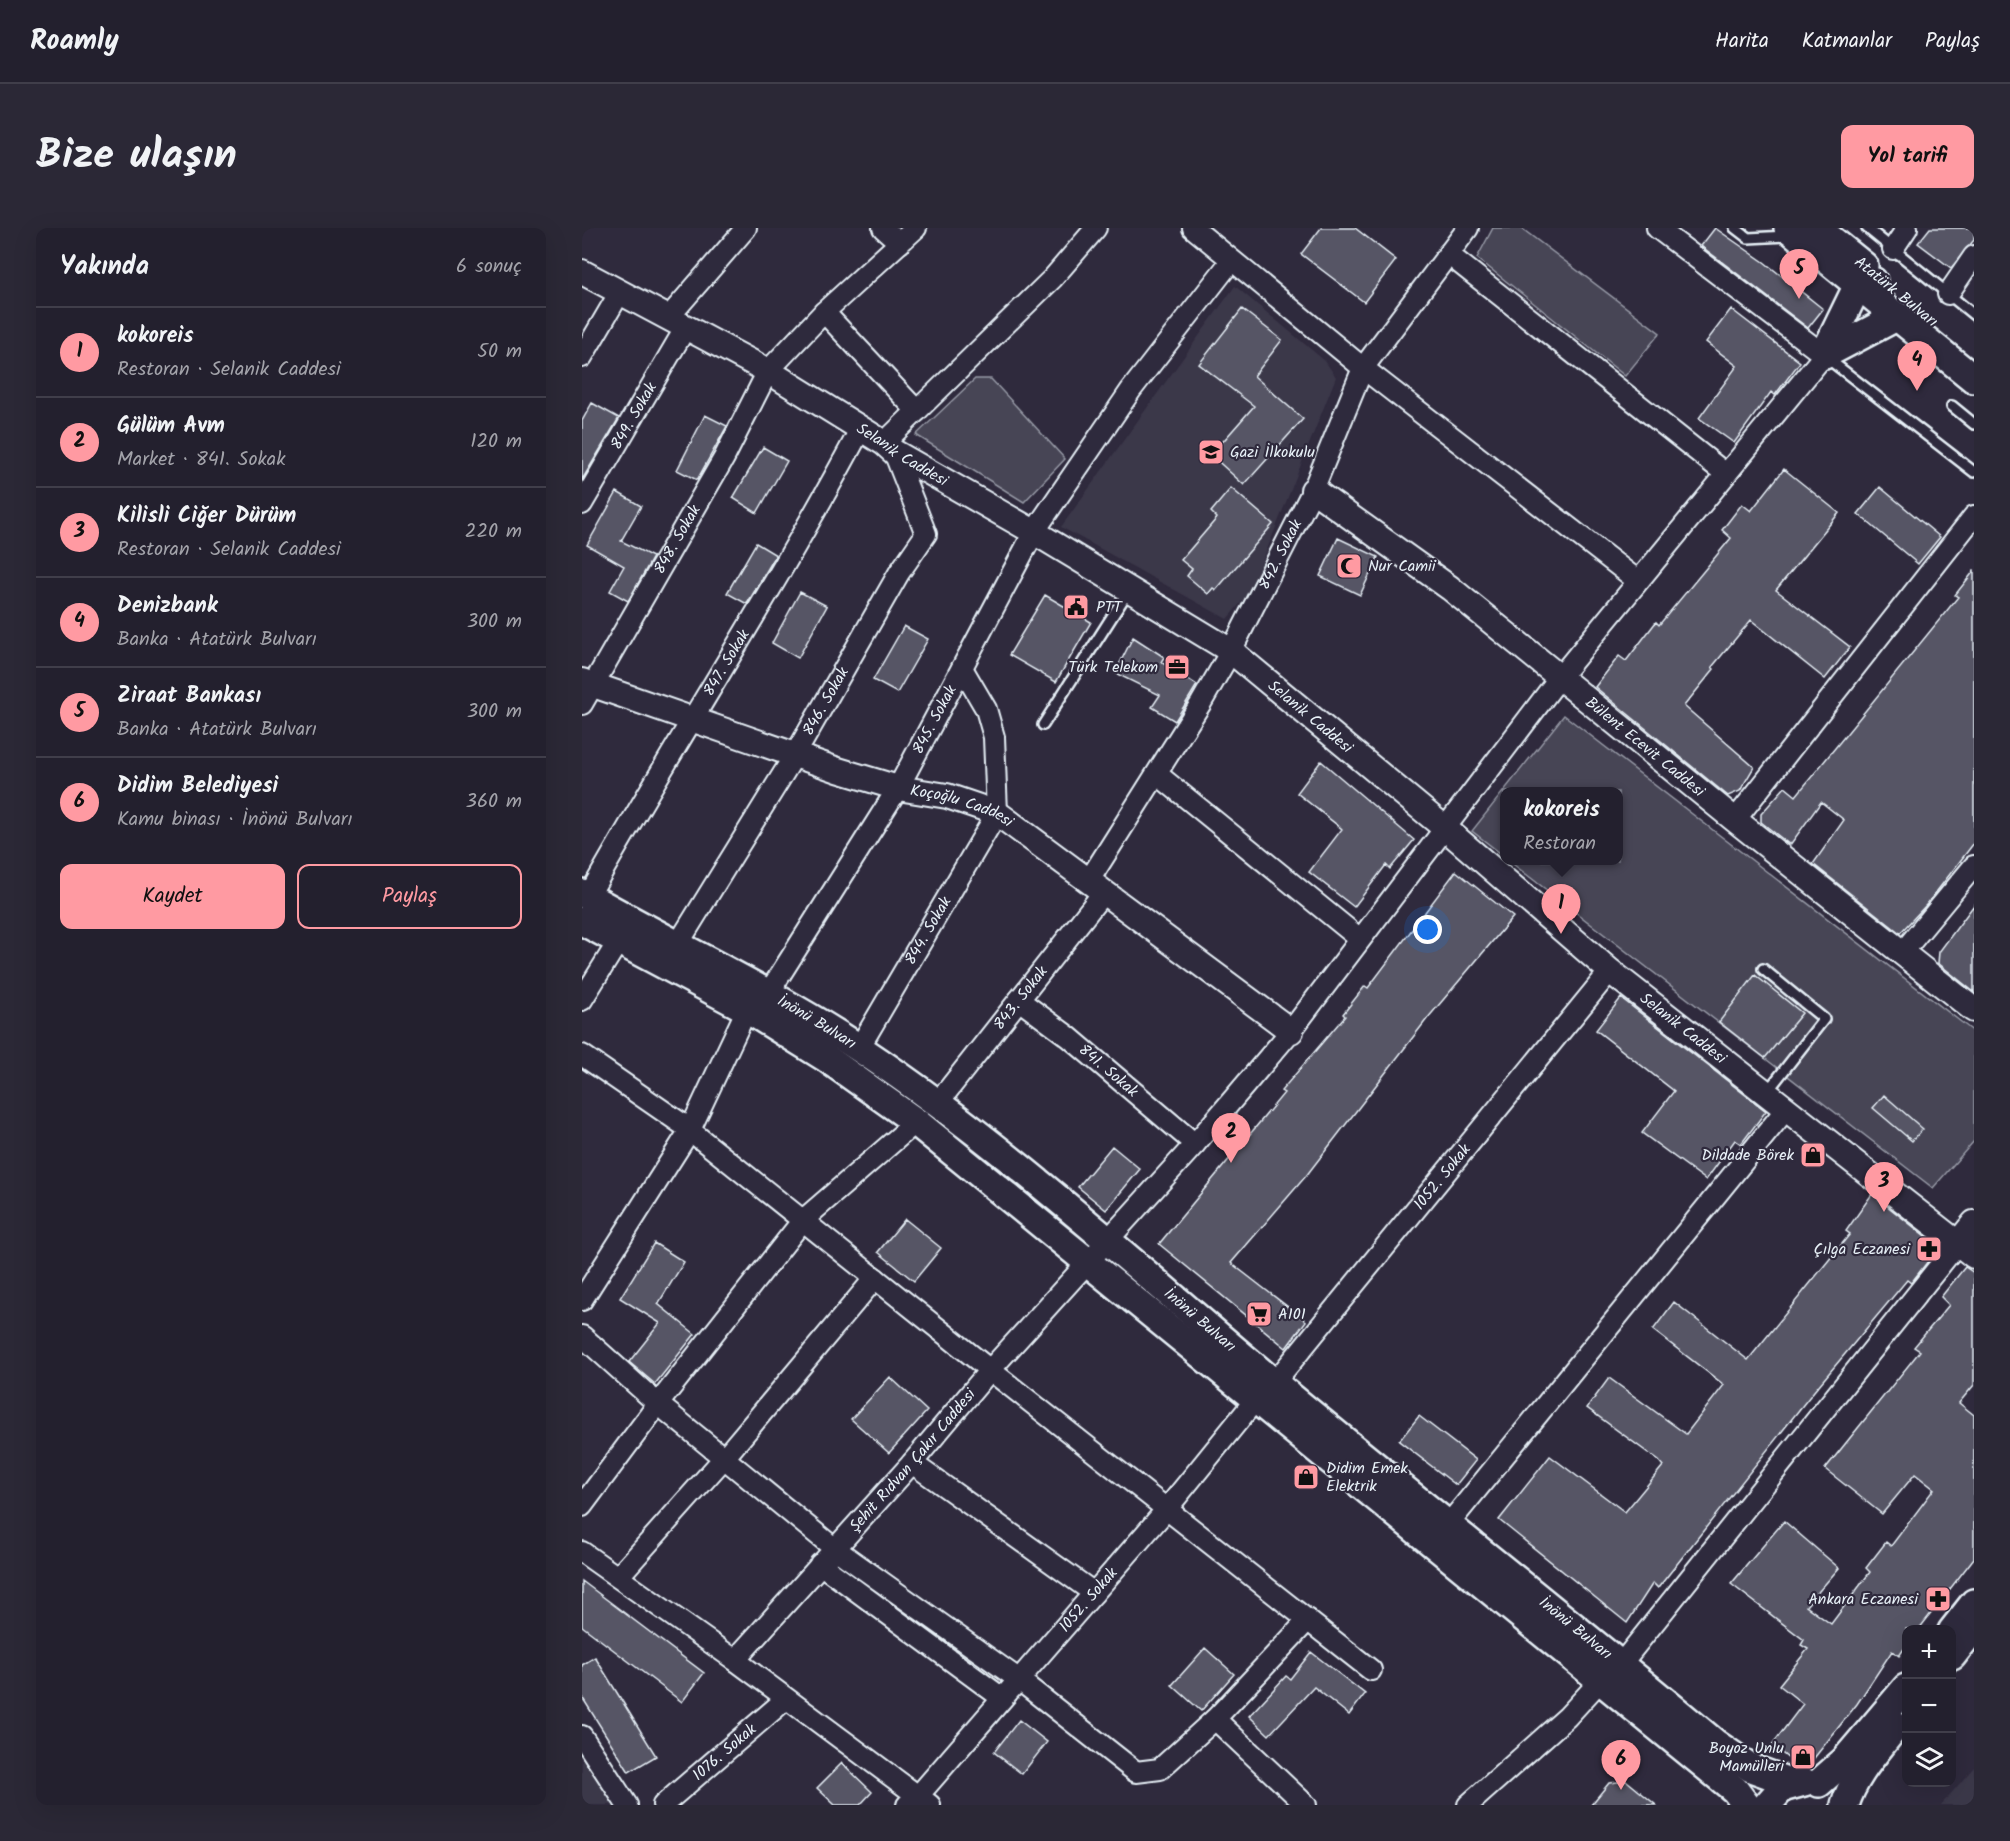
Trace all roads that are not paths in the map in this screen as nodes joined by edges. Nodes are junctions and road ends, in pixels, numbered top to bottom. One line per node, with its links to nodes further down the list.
1 (746, 228): 24 (street, 849. Sokak)
2 (883, 228): 12 (street)
3 (916, 228): 12 (street, 848. Sokak)
4 (1096, 228): 32 (street)
5 (1192, 228): 16 (street)
6 (1468, 228): 14 (street, 842. Sokak)
7 (1657, 228): 25 (street)
8 (1735, 228): 11 (lane)
9 (1867, 228): 13 (lane)
10 (1907, 228): 13 (street)
11 (1801, 231): 18 (main road, Atatürk Bulvarı)
12 (900, 243): 21 (street, 848. Sokak)
13 (1893, 249): 20 (lane)
14 (1448, 254): 28 (street, 842. Sokak); 37 (street)
15 (1974, 256): 20 (street)
16 (1231, 261): 28 (street); 41 (street, 845. Sokak)
17 (582, 272): 19 (street, Selanik Caddesi)
18 (1869, 282): 23 (main road, Atatürk Bulvarı); 25 (main road); 26 (main road, Atatürk Bulvarı)
19 (620, 292): 24 (street, Selanik Caddesi); 27 (street)
20 (1948, 294): 22 (lane)
21 (824, 312): 29 (street, 848. Sokak); 32 (street)
22 (1974, 315)
23 (1898, 316): 25 (main road); 30 (main road, Atatürk Bulvarı)
24 (677, 322): 29 (street, Selanik Caddesi); 39 (street, 849. Sokak)
25 (1824, 355): 36 (lane); 37 (street, Şehit Rıdvan Çakır Caddesi)
26 (1974, 356)
27 (582, 357)
28 (1362, 368): 38 (street, 842. Sokak); 42 (street)
29 (768, 371): 34 (street, Selanik Caddesi); 47 (street, 848. Sokak)
30 (1974, 379)
31 (1952, 406): 33 (lane)
32 (917, 411): 35 (street)
33 (1974, 424)
34 (861, 428): 35 (street, Selanik Caddesi); 48 (street, 847. Sokak)
35 (889, 448): 41 (street, Selanik Caddesi); 50 (street, 846. Sokak)
36 (1974, 472)
37 (1726, 474): 42 (street, Şehit Rıdvan Çakır Caddesi)
38 (1313, 490): 44 (street, 842. Sokak); 46 (street, Bülent Ecevit Caddesi)
39 (582, 504)
40 (1974, 516): 54 (street)
41 (1034, 532): 43 (street, Selanik Caddesi); 45 (street, 845. Sokak)
42 (1638, 581): 46 (street, Şehit Rıdvan Çakır Caddesi)
43 (1129, 590): 44 (street, Selanik Caddesi); 49 (lane)
44 (1231, 651): 51 (street, 842. Sokak); 55 (street, Selanik Caddesi)
45 (962, 668): 52 (street, 845. Sokak); 53 (street)
46 (1559, 678): 54 (street, Bülent Ecevit Caddesi); 55 (street, Şehit Rıdvan Çakır Caddesi)
47 (586, 690): 48 (street, Koçoğlu Caddesi)
48 (692, 717): 50 (street, Koçoğlu Caddesi); 58 (street, 847. Sokak)
49 (1043, 725)
50 (796, 753): 52 (street, Koçoğlu Caddesi); 61 (street, 846. Sokak)
51 (1157, 774): 57 (street, 842. Sokak); 59 (street)
52 (898, 788): 53 (street, Koçoğlu Caddesi); 67 (street, 845. Sokak)
53 (997, 813): 57 (street, Koçoğlu Caddesi); 70 (street, 844. Sokak)
54 (1735, 820): 62 (street, Bülent Ecevit Caddesi)
55 (1446, 829): 59 (street, Şehit Rıdvan Çakır Caddesi); 64 (street, Selanik Caddesi)
56 (1974, 866): 62 (street)
57 (1096, 888): 66 (street, 843. Sokak); 69 (street, Koçoğlu Caddesi)
58 (584, 904): 60 (main road, İnönü Bulvarı); 61 (main road, İnönü Bulvarı)
59 (1360, 939): 69 (street, Şehit Rıdvan Çakır Caddesi)
60 (618, 942): 65 (street); 67 (main road, İnönü Bulvarı)
61 (678, 944): 67 (main road, İnönü Bulvarı)
62 (1902, 953): 68 (street, Bülent Ecevit Caddesi)
63 (1763, 969): 72 (lane)
64 (1610, 971): 72 (street, Selanik Caddesi); 87 (street, 1052. Sokak)
65 (582, 1000)
66 (1019, 1000): 73 (street, 843. Sokak); 77 (street, 841. Sokak)
67 (758, 1002): 70 (main road, İnönü Bulvarı); 75 (main road, İnönü Bulvarı); 76 (street, 845. Sokak)
68 (1974, 1010)
69 (1291, 1031): 77 (street, Şehit Rıdvan Çakır Caddesi)
70 (859, 1048): 73 (main road, İnönü Bulvarı)
71 (582, 1056): 76 (street)
72 (1767, 1092): 74 (street, Selanik Caddesi)
73 (937, 1104): 80 (main road, İnönü Bulvarı)
74 (1787, 1108): 81 (street, Selanik Caddesi); 93 (street)
75 (916, 1122): 78 (street); 82 (main road, İnönü Bulvarı)
76 (690, 1130): 78 (street); 84 (street, 845. Sokak)
77 (1195, 1144): 80 (street, Şehit Rıdvan Çakır Caddesi)
78 (803, 1220): 83 (street); 88 (street)
79 (1974, 1223): 81 (street)
80 (1107, 1240): 82 (street, Şehit Rıdvan Çakır Caddesi); 87 (main road, İnönü Bulvarı)
81 (1966, 1249): 106 (street)
82 (1089, 1261): 86 (street, Şehit Rıdvan Çakır Caddesi); 87 (main road, İnönü Bulvarı)
83 (875, 1278): 86 (street); 89 (street)
84 (582, 1300)
85 (582, 1336): 88 (street)
86 (990, 1370): 90 (street, Şehit Rıdvan Çakır Caddesi); 92 (street)
87 (1265, 1391): 92 (street, 1052. Sokak); 93 (main road, İnönü Bulvarı); 106 (main road, İnönü Bulvarı)
88 (658, 1404): 89 (street); 91 (street)
89 (724, 1458): 94 (street); 97 (street)
90 (912, 1463): 94 (street, Şehit Rıdvan Çakır Caddesi); 98 (street)
91 (582, 1506)
92 (1166, 1510): 98 (street, 1052. Sokak); 100 (street)
93 (1448, 1525): 106 (main road, İnönü Bulvarı)
94 (834, 1548): 96 (street, Şehit Rıdvan Çakır Caddesi); 107 (street)
95 (582, 1552): 97 (street)
96 (820, 1564): 104 (street, Şehit Rıdvan Çakır Caddesi); 109 (street)
97 (618, 1577): 104 (street)
98 (1094, 1593): 107 (street, 1052. Sokak)
99 (1974, 1603): 101 (main road)
100 (1308, 1620): 105 (street); 112 (street)
101 (1956, 1626)
102 (1974, 1628): 103 (main road)
103 (1956, 1651)
104 (735, 1660): 110 (street)
105 (1371, 1670)
106 (1611, 1672): 114 (main road, İnönü Bulvarı); 120 (street); 121 (main road, İnönü Bulvarı)
107 (1018, 1679): 109 (street, 1052. Sokak); 112 (street)
108 (1902, 1693): 115 (main road)
109 (1002, 1698): 116 (street, 1052. Sokak)
110 (786, 1699): 116 (street); 118 (street, 1076. Sokak)
111 (1902, 1717): 123 (main road)
112 (1215, 1719): 119 (street)
113 (582, 1736): 117 (street)
114 (1792, 1783): 115 (main road); 122 (main road)
115 (1819, 1783): 123 (main road)
116 (918, 1802)
117 (627, 1805)
118 (663, 1805)
119 (1306, 1805)
120 (1468, 1805)
121 (1746, 1805)
122 (1767, 1805)
123 (1844, 1805)

